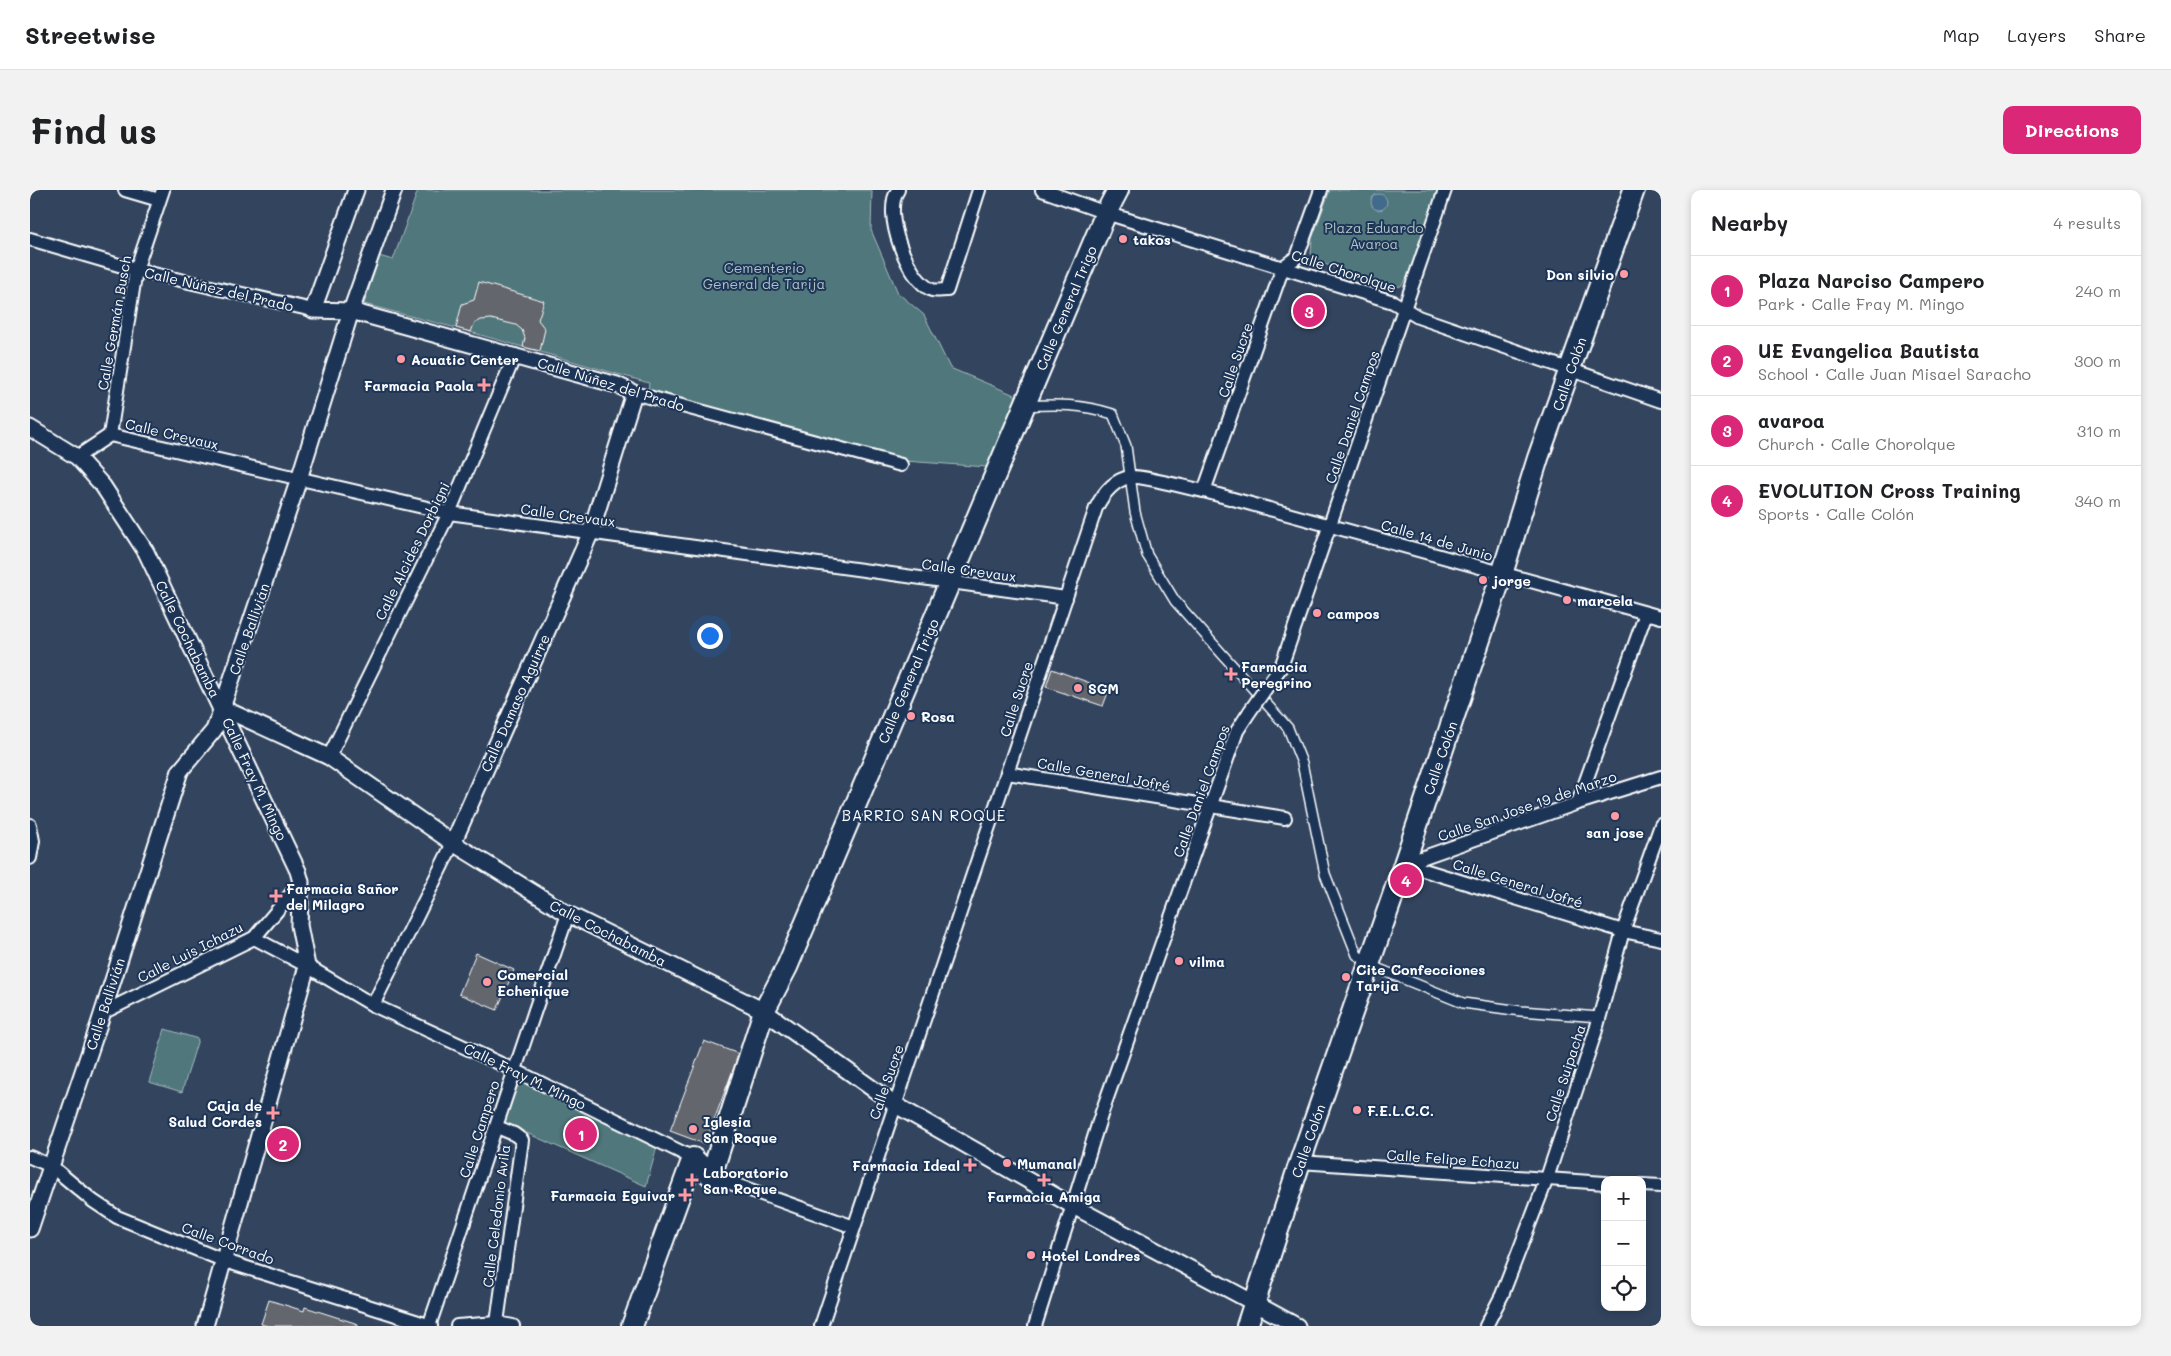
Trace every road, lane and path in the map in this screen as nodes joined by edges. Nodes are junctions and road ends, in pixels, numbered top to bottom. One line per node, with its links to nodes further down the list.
1 (125, 190): 11 (street)
2 (356, 190): 17 (street)
3 (394, 190): 18 (street, Calle Ballivián)
4 (898, 190): 5 (street)
5 (979, 190)
6 (1042, 190): 12 (street, Calle Chorolque)
7 (1118, 190): 12 (main road, Calle General Trigo)
8 (1321, 190): 14 (street, Calle Sucre)
9 (1446, 190): 16 (street, Calle Daniel Campos)
10 (1634, 190): 20 (main road, Calle Colón)
11 (161, 195): 15 (street, Calle Germán Busch)
12 (1106, 213): 14 (street, Calle Chorolque); 23 (main road, Calle General Trigo)
13 (30, 239): 15 (street, Calle Núñez del Prado)
14 (1283, 267): 16 (street, Calle Chorolque); 30 (street, Calle Sucre)
15 (136, 270): 17 (street, Calle Núñez del Prado); 25 (street, Calle Germán Busch)
16 (1404, 309): 20 (street, Calle Chorolque); 32 (street, Calle Daniel Campos)
17 (313, 310): 18 (street, Calle Núñez del Prado)
18 (351, 311): 19 (street, Calle Núñez del Prado); 29 (street, Calle Ballivián)
19 (515, 355): 21 (street, Calle Núñez del Prado); 31 (street, Calle Alcides Dorbigni)
20 (1571, 369): 22 (street, Calle Chorolque); 34 (main road, Calle Colón)
21 (634, 392): 27 (street, Calle Núñez del Prado); 33 (street, Calle Damaso Aguirre)
22 (1661, 401)
23 (1025, 406): 28 (street); 35 (main road, Calle General Trigo)
24 (30, 428): 26 (street, Calle Cochabamba)
25 (110, 435): 26 (street, Calle Crevaux); 29 (street, Calle Crevaux)
26 (78, 457): 39 (street, Calle Cochabamba)
27 (901, 465)
28 (1131, 476): 30 (street); 36 (street, Calle Sucre); 56 (street)
29 (299, 479): 31 (street, Calle Crevaux); 39 (street, Calle Ballivián)
30 (1204, 492): 32 (street, Calle 14 de Junio)
31 (449, 513): 33 (street, Calle Crevaux); 40 (street, Calle Alcides Dorbigni)
32 (1331, 526): 34 (street, Calle 14 de Junio); 44 (street, Calle Daniel Campos, bridge)
33 (590, 534): 35 (street, Calle Crevaux); 48 (street, Calle Damaso Aguirre)
34 (1502, 574): 37 (street, Calle 14 de Junio); 50 (main road, Calle Colón)
35 (950, 582): 36 (street, Calle Crevaux); 59 (main road, Calle General Trigo)
36 (1066, 598): 41 (street, Calle Sucre)
37 (1646, 612): 38 (street, Calle 14 de Junio); 43 (street)
38 (1661, 617)
39 (222, 708): 40 (street, Calle Cochabamba); 51 (street, Calle Fray M. Mingo); 60 (street, Calle Ballivián)
40 (329, 757): 48 (street, Calle Cochabamba)
41 (1008, 773): 44 (street, Calle General Jofré); 63 (street, Calle Sucre)
42 (1661, 777): 43 (street, Calle San Jose 19 de Marzo)
43 (1578, 803): 50 (street, Calle San Jose 19 de Marzo)
44 (1210, 807): 45 (street, Calle General Jofré); 74 (street, Calle Daniel Campos)
45 (1285, 818)
46 (1661, 825): 53 (street, Calle Suipacha)
47 (30, 826): 49 (street)
48 (453, 843): 52 (street, Calle Cochabamba); 58 (street, Calle Damaso Aguirre)
49 (30, 858)
50 (1404, 864): 53 (street, Calle General Jofré); 56 (main road, Calle Colón)
51 (301, 882): 54 (street, Calle Luis Ichazu); 57 (street, Calle Fray M. Mingo)
52 (568, 914): 59 (street, Calle Cochabamba); 62 (street, Calle Campero)
53 (1623, 931): 55 (street, Calle General Jofré); 61 (street, Calle Suipacha)
54 (254, 938): 57 (street, Calle Fray M. Mingo); 60 (street, Calle Luis Ichazu)
55 (1661, 939)
56 (1368, 962): 61 (street); 67 (main road, Calle Colón)
57 (307, 966): 58 (street, Calle Fray M. Mingo); 77 (street)
58 (373, 1005): 62 (street, Calle Fray M. Mingo)
59 (764, 1011): 63 (street, Calle Cochabamba); 69 (main road, Calle General Trigo)
60 (102, 1013): 68 (street, Calle Ballivián)
61 (1599, 1017): 70 (street, Calle Suipacha)
62 (514, 1070): 64 (street, Calle Campero); 66 (street, Calle Fray M. Mingo)
63 (894, 1104): 74 (street, Calle Cochabamba); 75 (street, Calle Sucre)
64 (497, 1127): 79 (street, Calle Celedonio Avila); 81 (street, Calle Campero)
65 (30, 1157): 68 (street, Calle Corrado)
66 (693, 1158): 69 (main road, Calle Fray M. Mingo); 84 (main road)
67 (1300, 1162): 70 (street, Calle Felipe Echazu); 78 (main road, Calle Colón)
68 (51, 1166): 76 (street, Calle Ballivián); 77 (street, Calle Corrado)
69 (711, 1176): 75 (street, Calle Fray M. Mingo)
70 (1546, 1181): 71 (street, Calle Felipe Echazu); 89 (street, Calle Suipacha)
71 (1601, 1183)
72 (1646, 1185): 73 (street)
73 (1661, 1186)
74 (1073, 1206): 78 (street, Calle Cochabamba); 86 (street, Calle Daniel Campos)
75 (854, 1227): 85 (street, Calle Sucre)
76 (30, 1229)
77 (225, 1260): 80 (street); 81 (street, Calle Corrado)
78 (1255, 1303): 87 (main road, Calle Colón); 88 (street, Calle Cochabamba)
79 (497, 1324): 82 (street); 83 (street)
80 (205, 1326)
81 (430, 1326)
82 (457, 1326)
83 (513, 1326)
84 (632, 1326)
85 (821, 1326)
86 (1035, 1326)
87 (1247, 1326)
88 (1298, 1326)
89 (1486, 1326)

